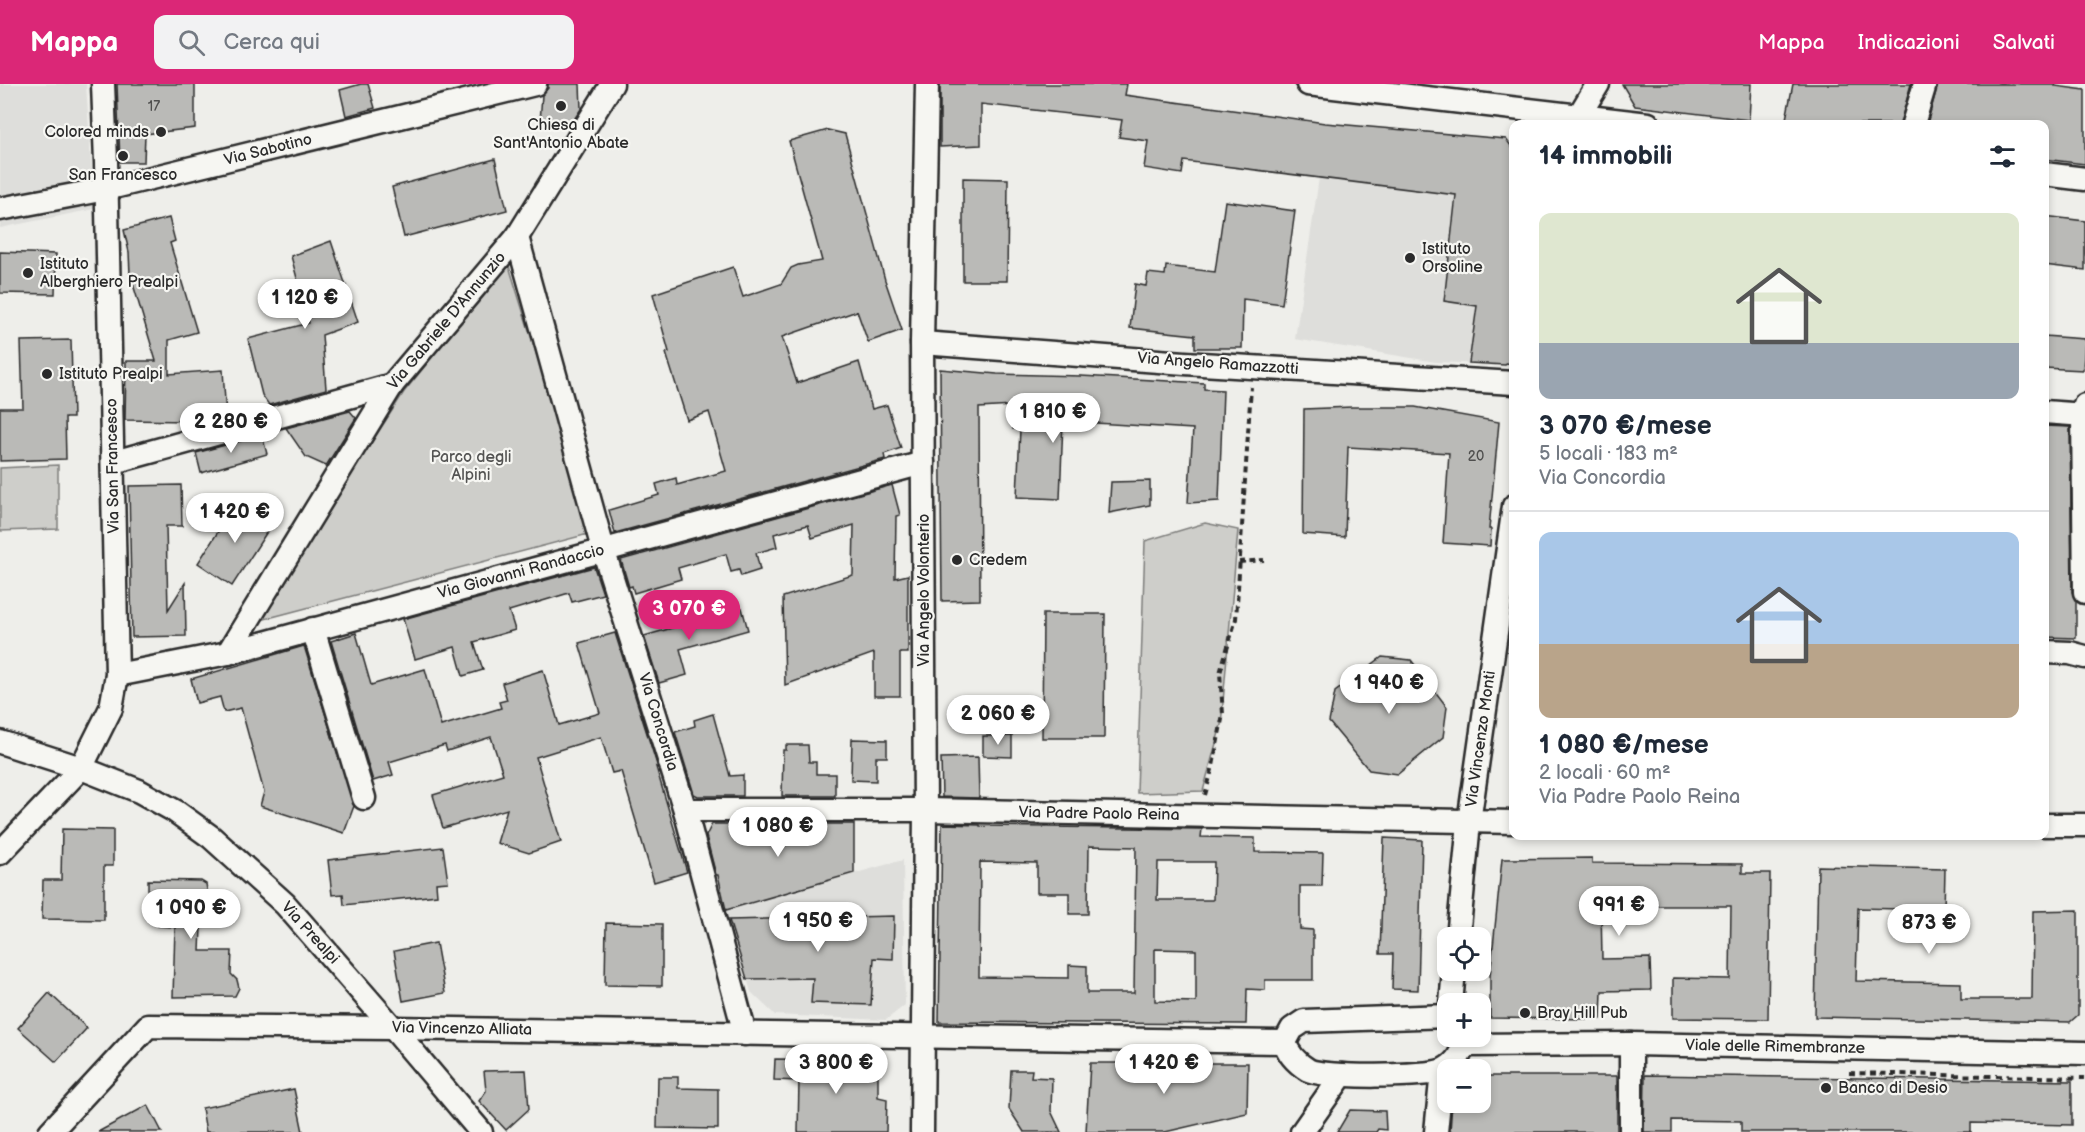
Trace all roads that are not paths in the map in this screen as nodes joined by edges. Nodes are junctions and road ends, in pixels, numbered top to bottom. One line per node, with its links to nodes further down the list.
1 (103, 84): 13 (street, Via San Francesco)
2 (535, 84): 13 (street, Via Sabotino)
3 (612, 84): 15 (street, Via Gabriele D'Annunzio)
4 (927, 84): 16 (street, Via Angelo Volonterio)
5 (1308, 84): 8 (street)
6 (1598, 84): 9 (street)
7 (1925, 84): 10 (street)
8 (1569, 120)
9 (1577, 120)
10 (1914, 120)
11 (2049, 175): 12 (street)
12 (2085, 179)
13 (106, 189): 14 (street, Via Sabotino); 21 (street, Via San Francesco)
14 (0, 209)
15 (517, 237): 18 (street, Via Gabriele D'Annunzio); 24 (street, Via Concordia)
16 (922, 343): 17 (street, Via Angelo Ramazzotti); 22 (street, Via Angelo Volonterio)
17 (1509, 383)
18 (392, 385): 21 (street); 27 (street, Via Gabriele D'Annunzio)
19 (2049, 412): 20 (street)
20 (2084, 412): 25 (street)
21 (114, 462): 30 (street, Via San Francesco)
22 (923, 463): 24 (street, Via Giovanni Randaccio); 35 (street, Via Angelo Volonterio)
23 (1509, 541): 36 (street, Via Vincenzo Monti)
24 (603, 549): 26 (street, Via Giovanni Randaccio); 34 (street, Via Concordia)
25 (2085, 592)
26 (313, 629): 27 (street, Via Giovanni Randaccio); 33 (street)
27 (228, 652): 30 (street, Via Giovanni Randaccio)
28 (2049, 652): 29 (street)
29 (2085, 657)
30 (117, 675): 32 (street, Via San Francesco)
31 (0, 742): 32 (street, Via Prealpi)
32 (81, 768): 40 (street, Via San Francesco); 43 (street, Via Prealpi)
33 (364, 798)
34 (685, 810): 35 (street, Via Padre Paolo Reina); 44 (street, Via Concordia)
35 (925, 810): 36 (street, Via Padre Paolo Reina); 45 (street, Via Angelo Volonterio)
36 (1469, 822): 37 (street, Via Padre Paolo Reina); 41 (street, Via Vincenzo Monti)
37 (1509, 822)
38 (2049, 825): 39 (street)
39 (2085, 825)
40 (0, 853)
41 (1459, 927)
42 (1437, 1016): 46 (street)
43 (393, 1028): 44 (street, Via Vincenzo Alliata); 53 (street, Via Vincenzo Alliata); 54 (street, Via Prealpi)
44 (746, 1035): 45 (street, Via Vincenzo Alliata)
45 (921, 1037): 46 (street, Via Vincenzo Alliata); 55 (street, Via Angelo Volonterio)
46 (1285, 1042): 51 (street)
47 (1491, 1042): 48 (street, Viale delle Rimembranze)
48 (1631, 1044): 49 (street, Viale delle Rimembranze); 58 (street)
49 (2085, 1053)
50 (1437, 1072): 51 (street)
51 (1342, 1075): 56 (street)
52 (1438, 1113): 57 (street)
53 (50, 1132)
54 (481, 1132)
55 (922, 1132)
56 (1302, 1132)
57 (1436, 1132)
58 (1631, 1132)

